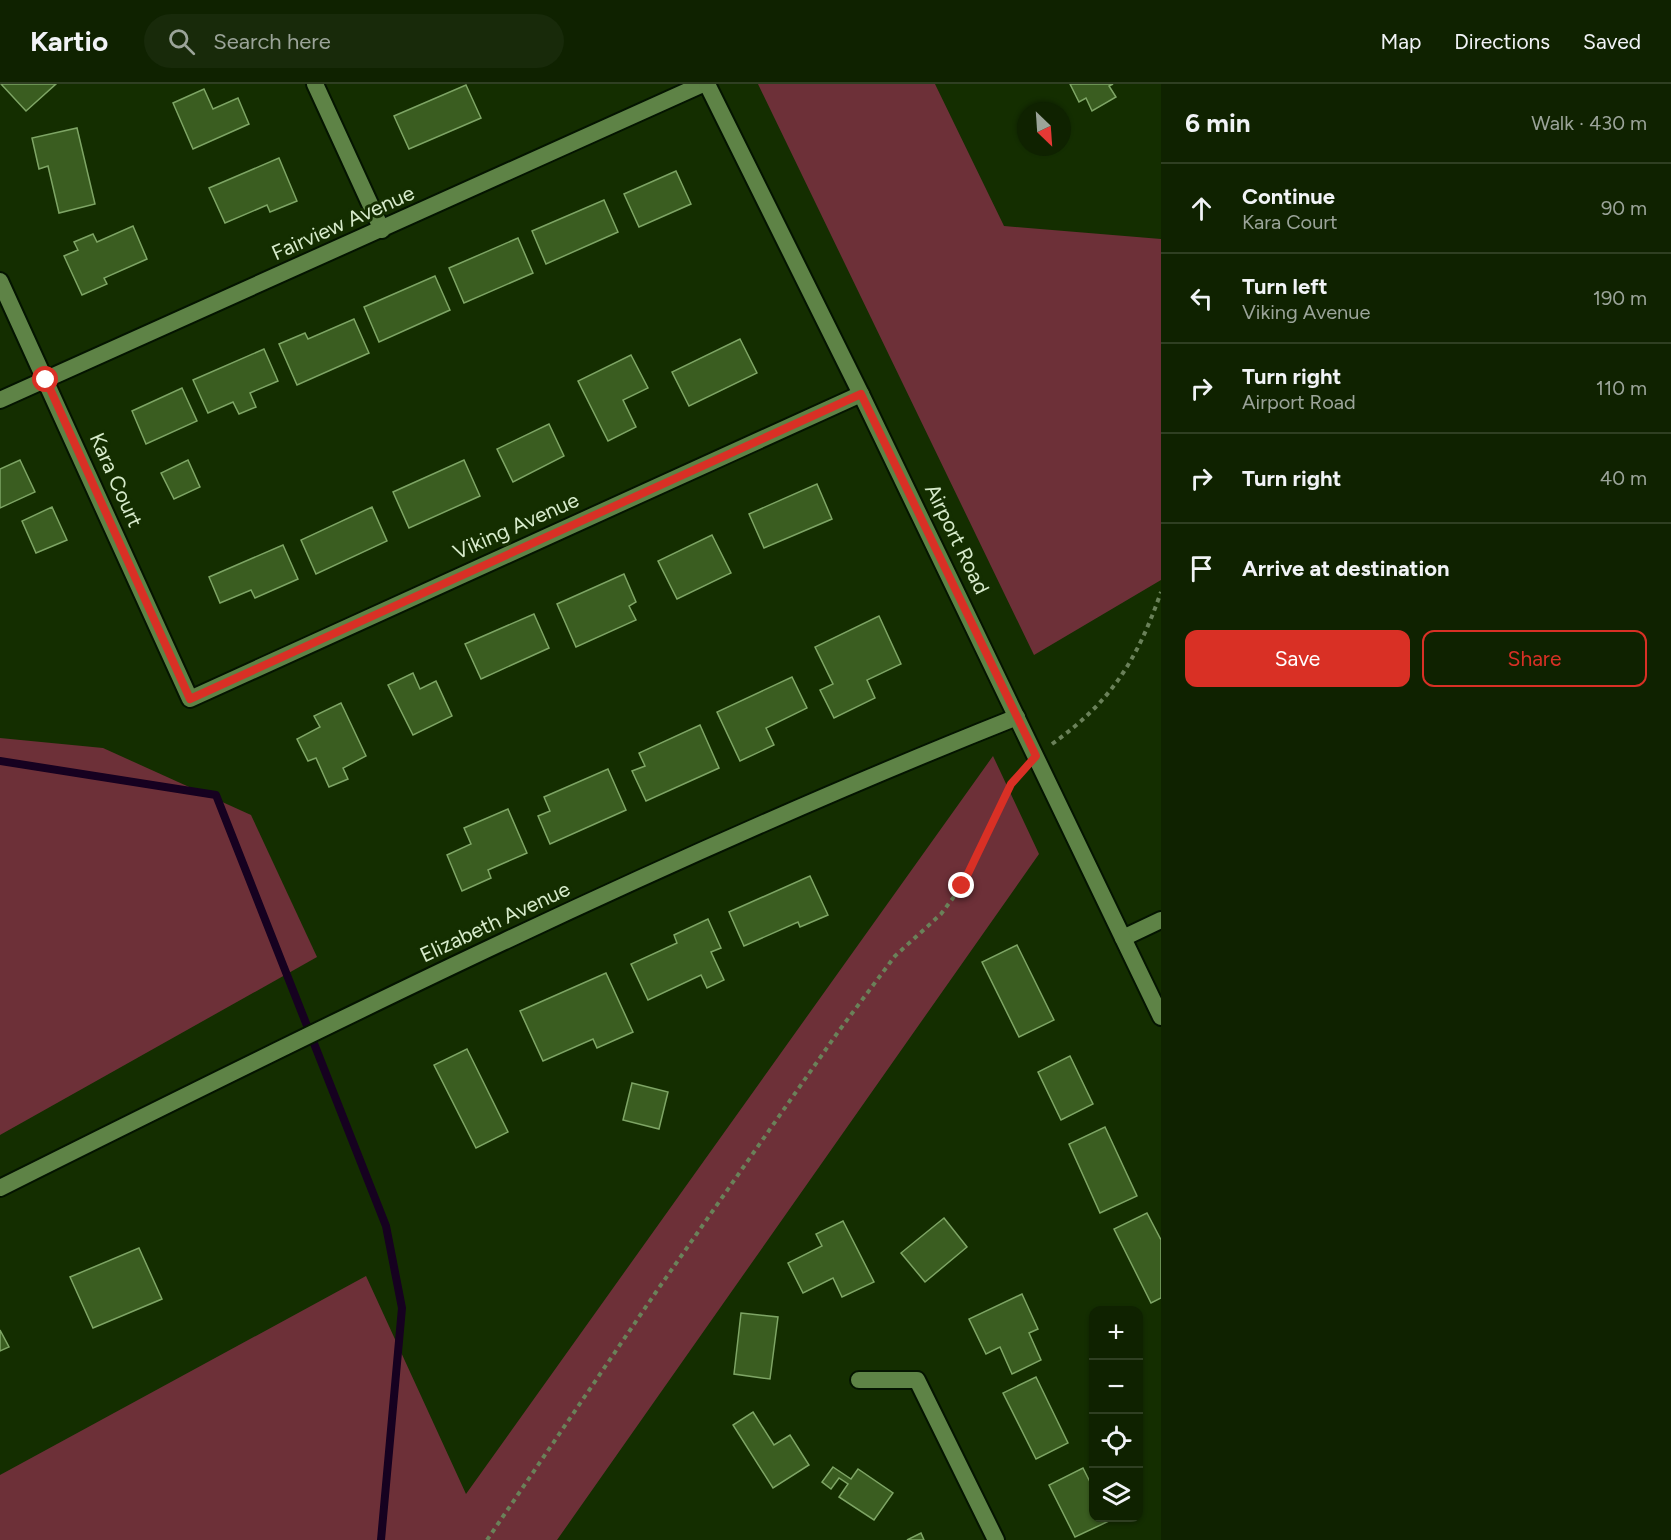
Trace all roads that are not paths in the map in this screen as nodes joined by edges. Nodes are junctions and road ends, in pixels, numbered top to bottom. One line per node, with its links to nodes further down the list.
1 (315, 84): 3 (street)
2 (705, 84): 3 (street, Fairview Avenue); 6 (street, Airport Road)
3 (382, 230): 5 (street, Fairview Avenue)
4 (0, 280): 5 (street, Kara Court)
5 (46, 380): 7 (street, Fairview Avenue); 8 (street, Kara Court)
6 (861, 394): 8 (street, Viking Avenue); 9 (street, Airport Road)
7 (0, 400)
8 (190, 699)
9 (1017, 717): 11 (street, Airport Road); 13 (street, Elizabeth Avenue)
10 (1161, 920): 11 (street)
11 (1124, 938): 12 (street, Airport Road)
12 (1161, 1017)
13 (0, 1188)
14 (859, 1380): 15 (street)
15 (996, 1540)

